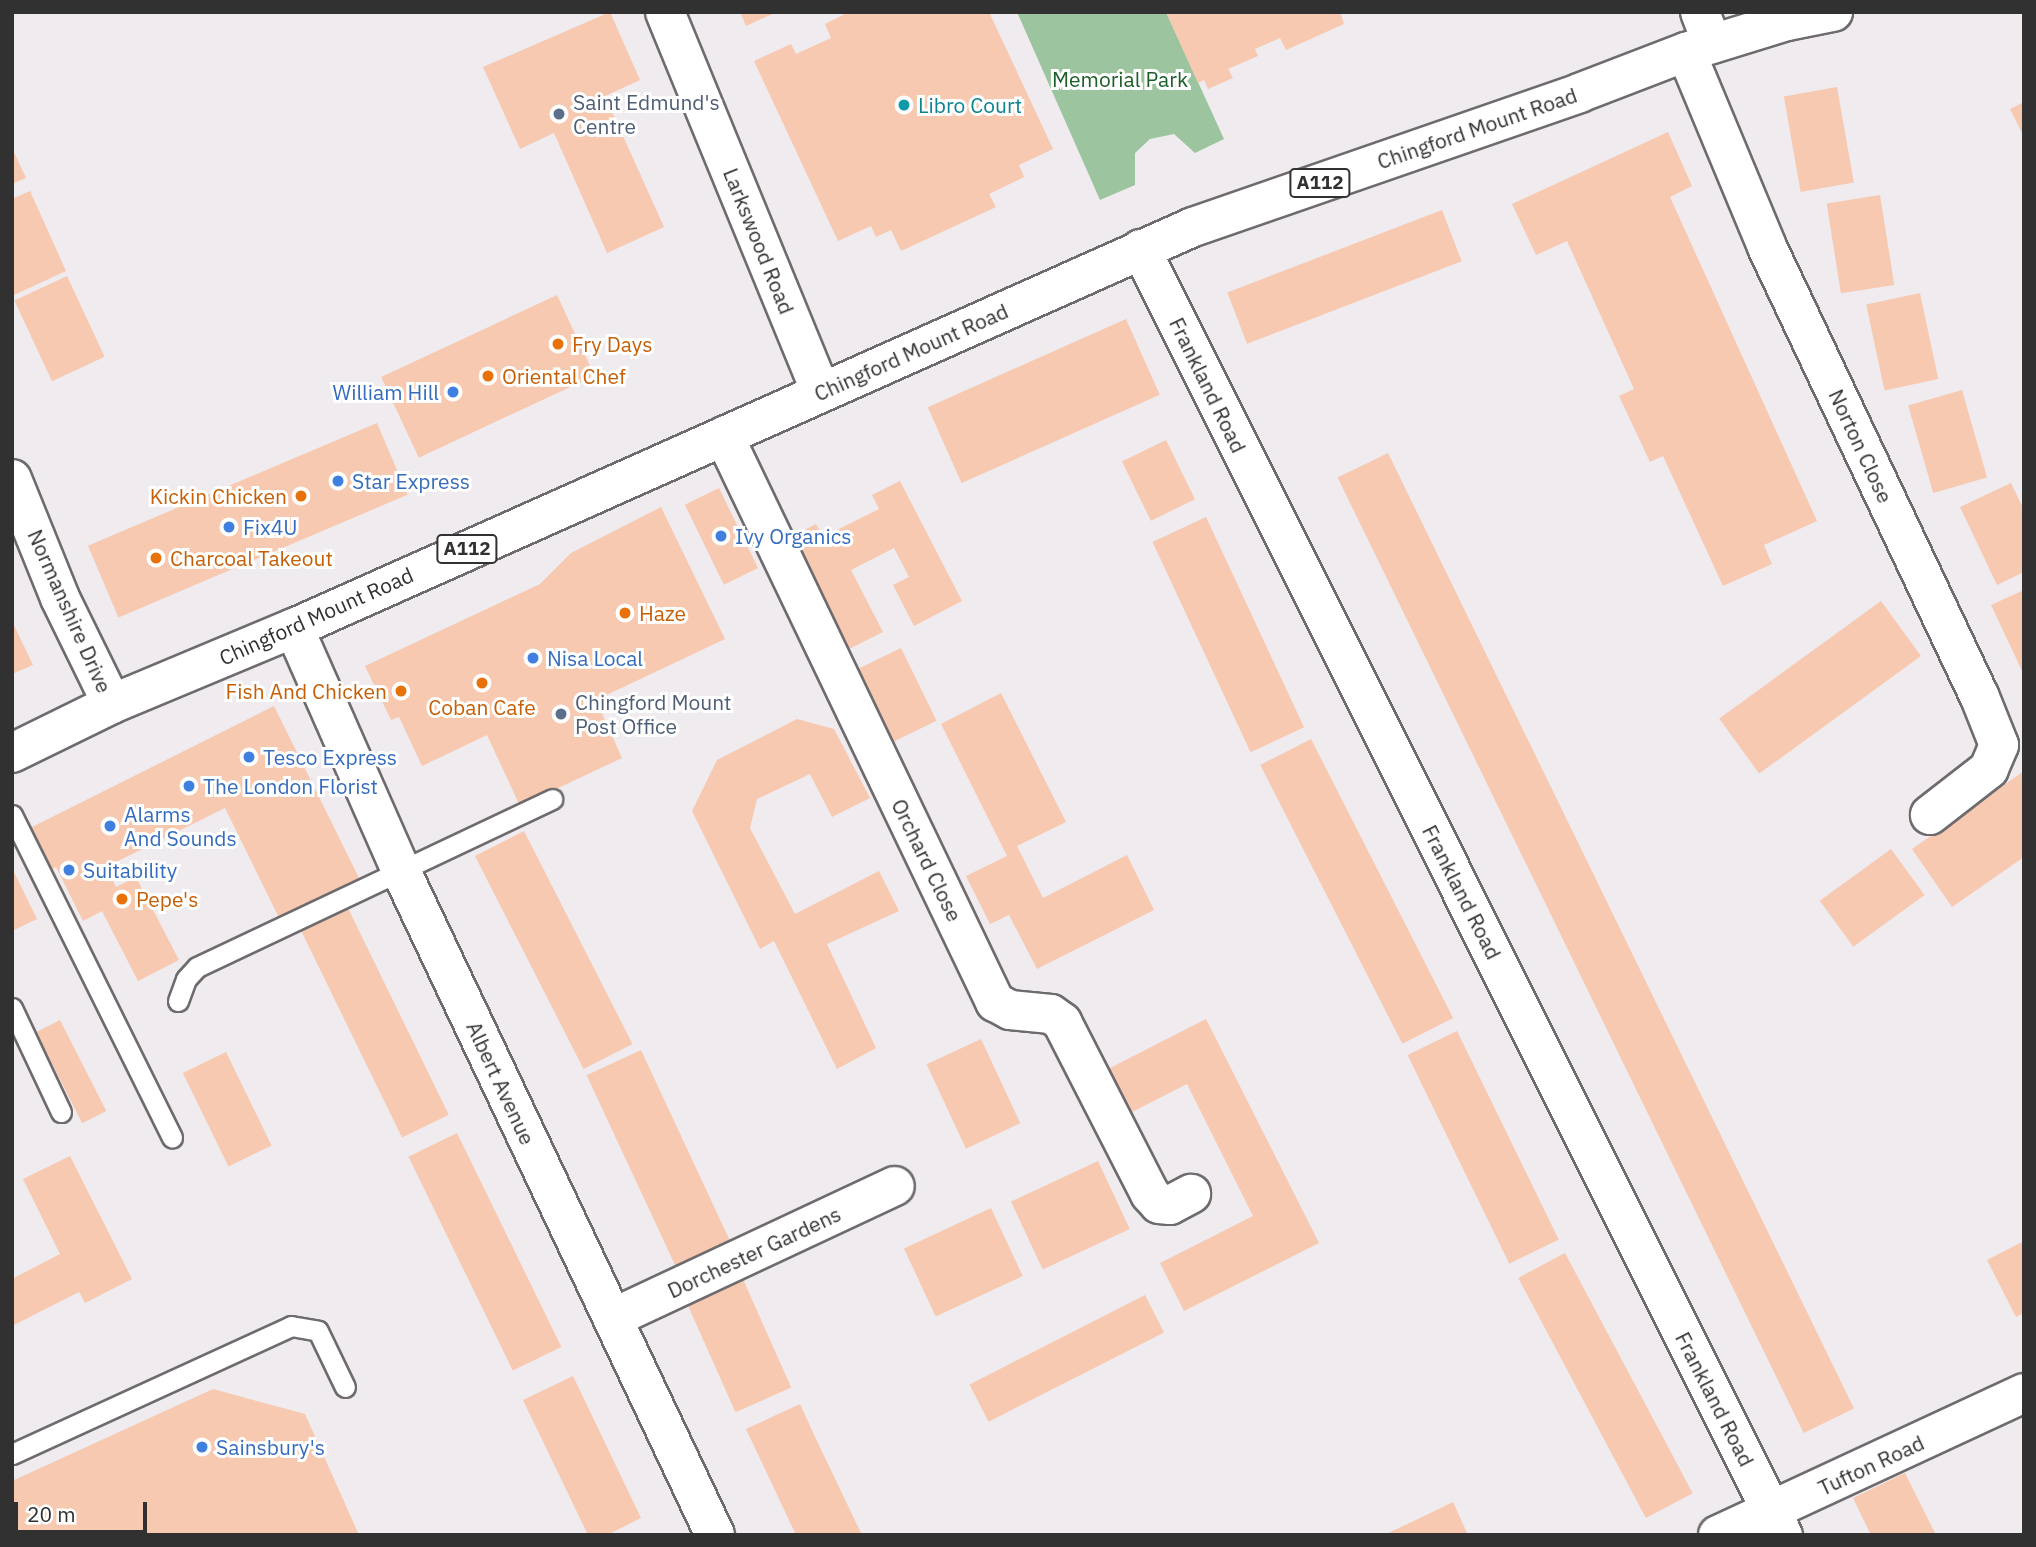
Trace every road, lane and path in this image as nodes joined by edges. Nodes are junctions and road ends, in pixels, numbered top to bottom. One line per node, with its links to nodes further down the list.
1 (665, 12): 5 (street, Larkswood Road)
2 (1833, 12): 3 (street, Chingford Mount Road / A112)
3 (1699, 36): 4 (street, Chingford Mount Road / A112); 13 (street, Norton Close)
4 (1141, 249): 5 (street, Chingford Mount Road / A112); 25 (street, Frankland Road)
5 (821, 393): 6 (street, Chingford Mount Road / A112)
6 (724, 436): 8 (street, Chingford Mount Road / A112); 20 (street, Orchard Close)
7 (12, 479): 9 (street, Normanshire Drive)
8 (294, 628): 9 (street, Chingford Mount Road / A112); 14 (street, Albert Avenue)
9 (112, 704): 10 (street, Chingford Mount Road / A112)
10 (12, 753)
11 (552, 799): 14 (lane)
12 (12, 815): 18 (lane)
13 (1930, 815)
14 (402, 873): 15 (lane); 21 (street, Albert Avenue)
15 (178, 1001)
16 (12, 1008): 17 (lane)
17 (61, 1112)
18 (172, 1138)
19 (895, 1186): 21 (street, Dorchester Gardens)
20 (1191, 1194)
21 (613, 1318): 26 (street, Albert Avenue)
22 (345, 1387): 24 (lane)
23 (2024, 1393): 25 (street, Tufton Road)
24 (12, 1454)
25 (1777, 1524): 27 (street, Tufton Road)
26 (715, 1535)
27 (1718, 1535)

